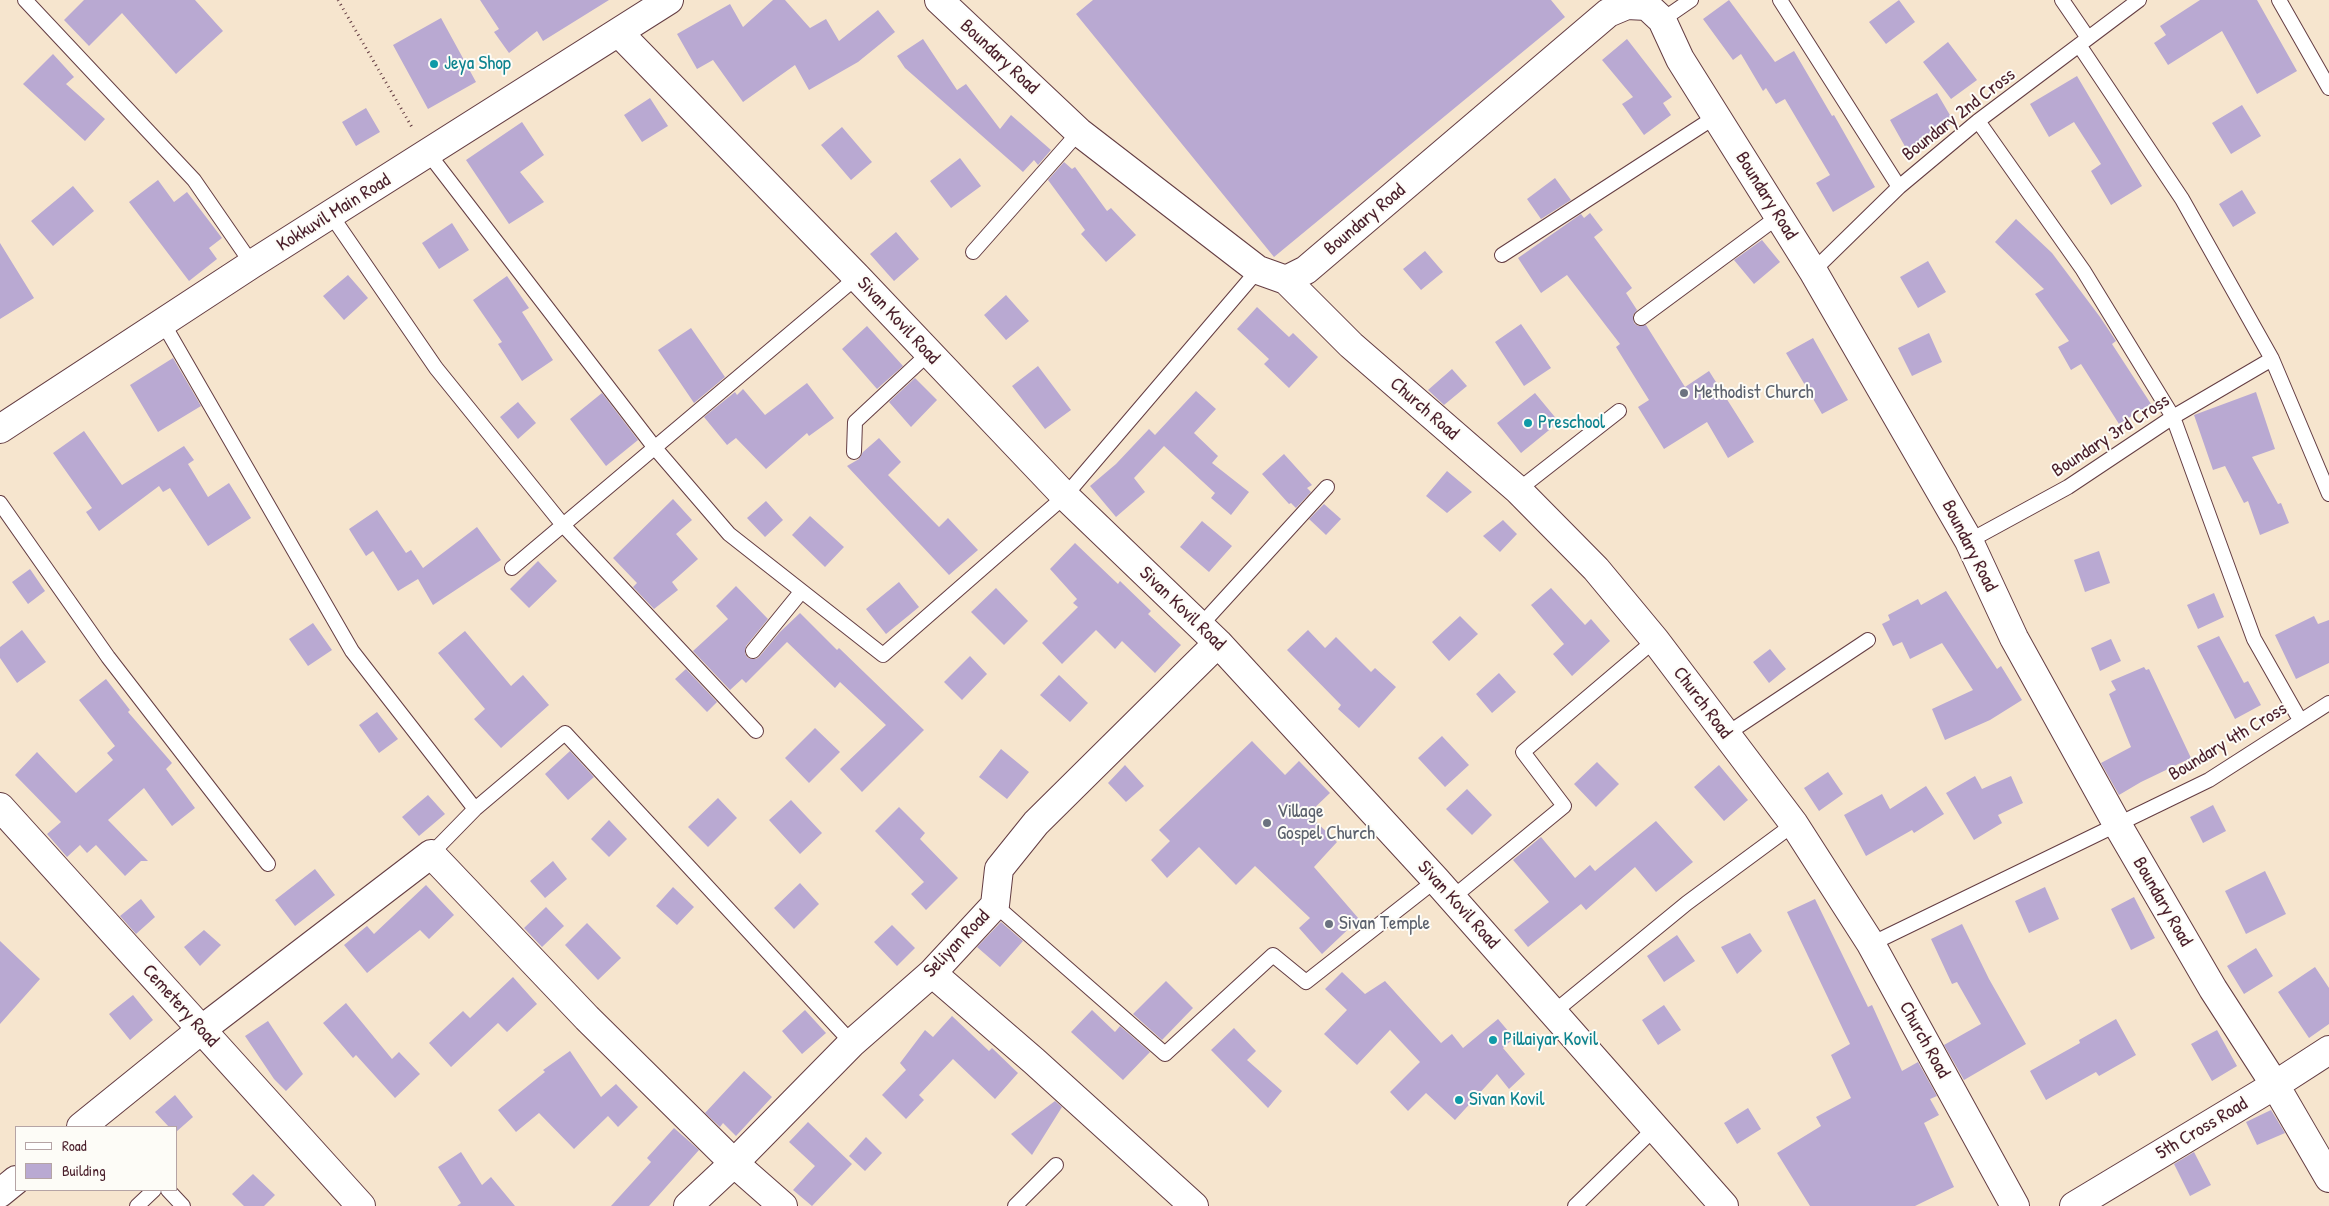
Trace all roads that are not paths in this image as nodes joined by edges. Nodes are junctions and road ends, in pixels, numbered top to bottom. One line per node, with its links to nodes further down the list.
1 (25, 0): 22 (lane)
2 (669, 0): 10 (street, Kokkuvil Main Road)
3 (939, 0): 15 (street, Boundary Road)
4 (1691, 0): 9 (lane)
5 (1780, 0): 17 (lane)
6 (2062, 0): 11 (lane)
7 (2139, 0): 11 (lane, Boundary 2nd Cross)
8 (2279, 0): 12 (lane)
9 (1651, 9): 13 (street, Boundary Road); 26 (street, Boundary Road)
10 (619, 33): 16 (street, Kokkuvil Main Road); 25 (street, Sivan Kovil Road)
11 (2084, 42): 14 (lane, Boundary 2nd Cross); 30 (lane)
12 (2329, 88)
13 (1716, 117): 19 (street, Boundary Road); 21 (lane)
14 (1978, 121): 17 (lane, Boundary 2nd Cross); 32 (lane)
15 (1079, 132): 20 (lane); 23 (street, Boundary Road)
16 (428, 153): 18 (street, Kokkuvil Main Road); 34 (lane)
17 (1899, 187): 24 (lane, Boundary 2nd Cross)
18 (331, 215): 22 (street, Kokkuvil Main Road); 41 (lane)
19 (1779, 216): 24 (street, Boundary Road); 27 (lane)
20 (973, 252)
21 (1502, 256)
22 (252, 264): 28 (street, Kokkuvil Main Road)
23 (1258, 270): 26 (street, Boundary Road); 39 (lane)
24 (1813, 270): 42 (street, Boundary Road)
25 (857, 277): 29 (street, Sivan Kovil Road); 34 (lane)
26 (1286, 280): 37 (street, Church Road)
27 (1641, 318)
28 (163, 323): 33 (street, Kokkuvil Main Road); 54 (lane)
29 (928, 354): 35 (lane); 39 (street, Sivan Kovil Road)
30 (2272, 359): 32 (lane, Boundary 3rd Cross); 38 (lane)
31 (1619, 411): 37 (lane)
32 (2173, 417): 42 (lane, Boundary 3rd Cross); 50 (lane)
33 (0, 429)
34 (655, 448): 41 (lane); 44 (lane)
35 (854, 452)
36 (1326, 487): 45 (lane)
37 (1518, 490): 46 (street, Church Road)
38 (2329, 494)
39 (1065, 496): 44 (lane); 45 (street, Sivan Kovil Road)
40 (0, 503): 58 (lane)
41 (562, 525): 43 (lane); 51 (lane)
42 (1969, 541): 56 (street, Boundary Road)
43 (512, 568)
44 (801, 592): 48 (lane)
45 (1209, 634): 59 (street, Sivan Kovil Road); 60 (street, Seliyan Road)
46 (1655, 640): 52 (street, Church Road); 59 (lane)
47 (1868, 640): 52 (lane)
48 (753, 650)
49 (2329, 703): 50 (lane, Boundary 4th Cross)
50 (2300, 720): 56 (lane, Boundary 4th Cross)
51 (756, 731)
52 (1725, 735): 55 (street, Church Road)
53 (0, 807): 64 (street, Cemetery Road)
54 (475, 809): 57 (lane); 65 (lane)
55 (1794, 824): 61 (street, Church Road); 63 (lane)
56 (2117, 824): 61 (lane, Boundary 4th Cross); 67 (street, Boundary Road)
57 (432, 854): 64 (street); 70 (street)
58 (268, 864)
59 (1444, 889): 60 (lane); 63 (street, Sivan Kovil Road)
60 (995, 905): 62 (street, Seliyan Road)
61 (1870, 944): 86 (street, Church Road)
62 (932, 972): 65 (street, Seliyan Road); 83 (street)
63 (1554, 1012): 69 (street, Sivan Kovil Road)
64 (201, 1030): 68 (street); 79 (street, Cemetery Road)
65 (852, 1043): 70 (street, Seliyan Road)
66 (2329, 1050): 67 (street, 5th Cross Road)
67 (2275, 1085): 72 (street, Boundary Road); 87 (street, 5th Cross Road)
68 (82, 1126)
69 (1655, 1128): 84 (lane); 85 (street, Sivan Kovil Road)
70 (734, 1163): 80 (street, Seliyan Road); 81 (street)
71 (1056, 1165): 82 (lane)
72 (2329, 1178)
73 (15, 1181): 76 (street)
74 (153, 1191): 77 (lane)
75 (169, 1191): 78 (lane)
76 (0, 1194)
77 (137, 1206)
78 (183, 1206)
79 (361, 1206)
80 (688, 1206)
81 (782, 1206)
82 (1015, 1206)
83 (1194, 1206)
84 (1575, 1206)
85 (1724, 1206)
86 (2015, 1206)
87 (2074, 1206)

